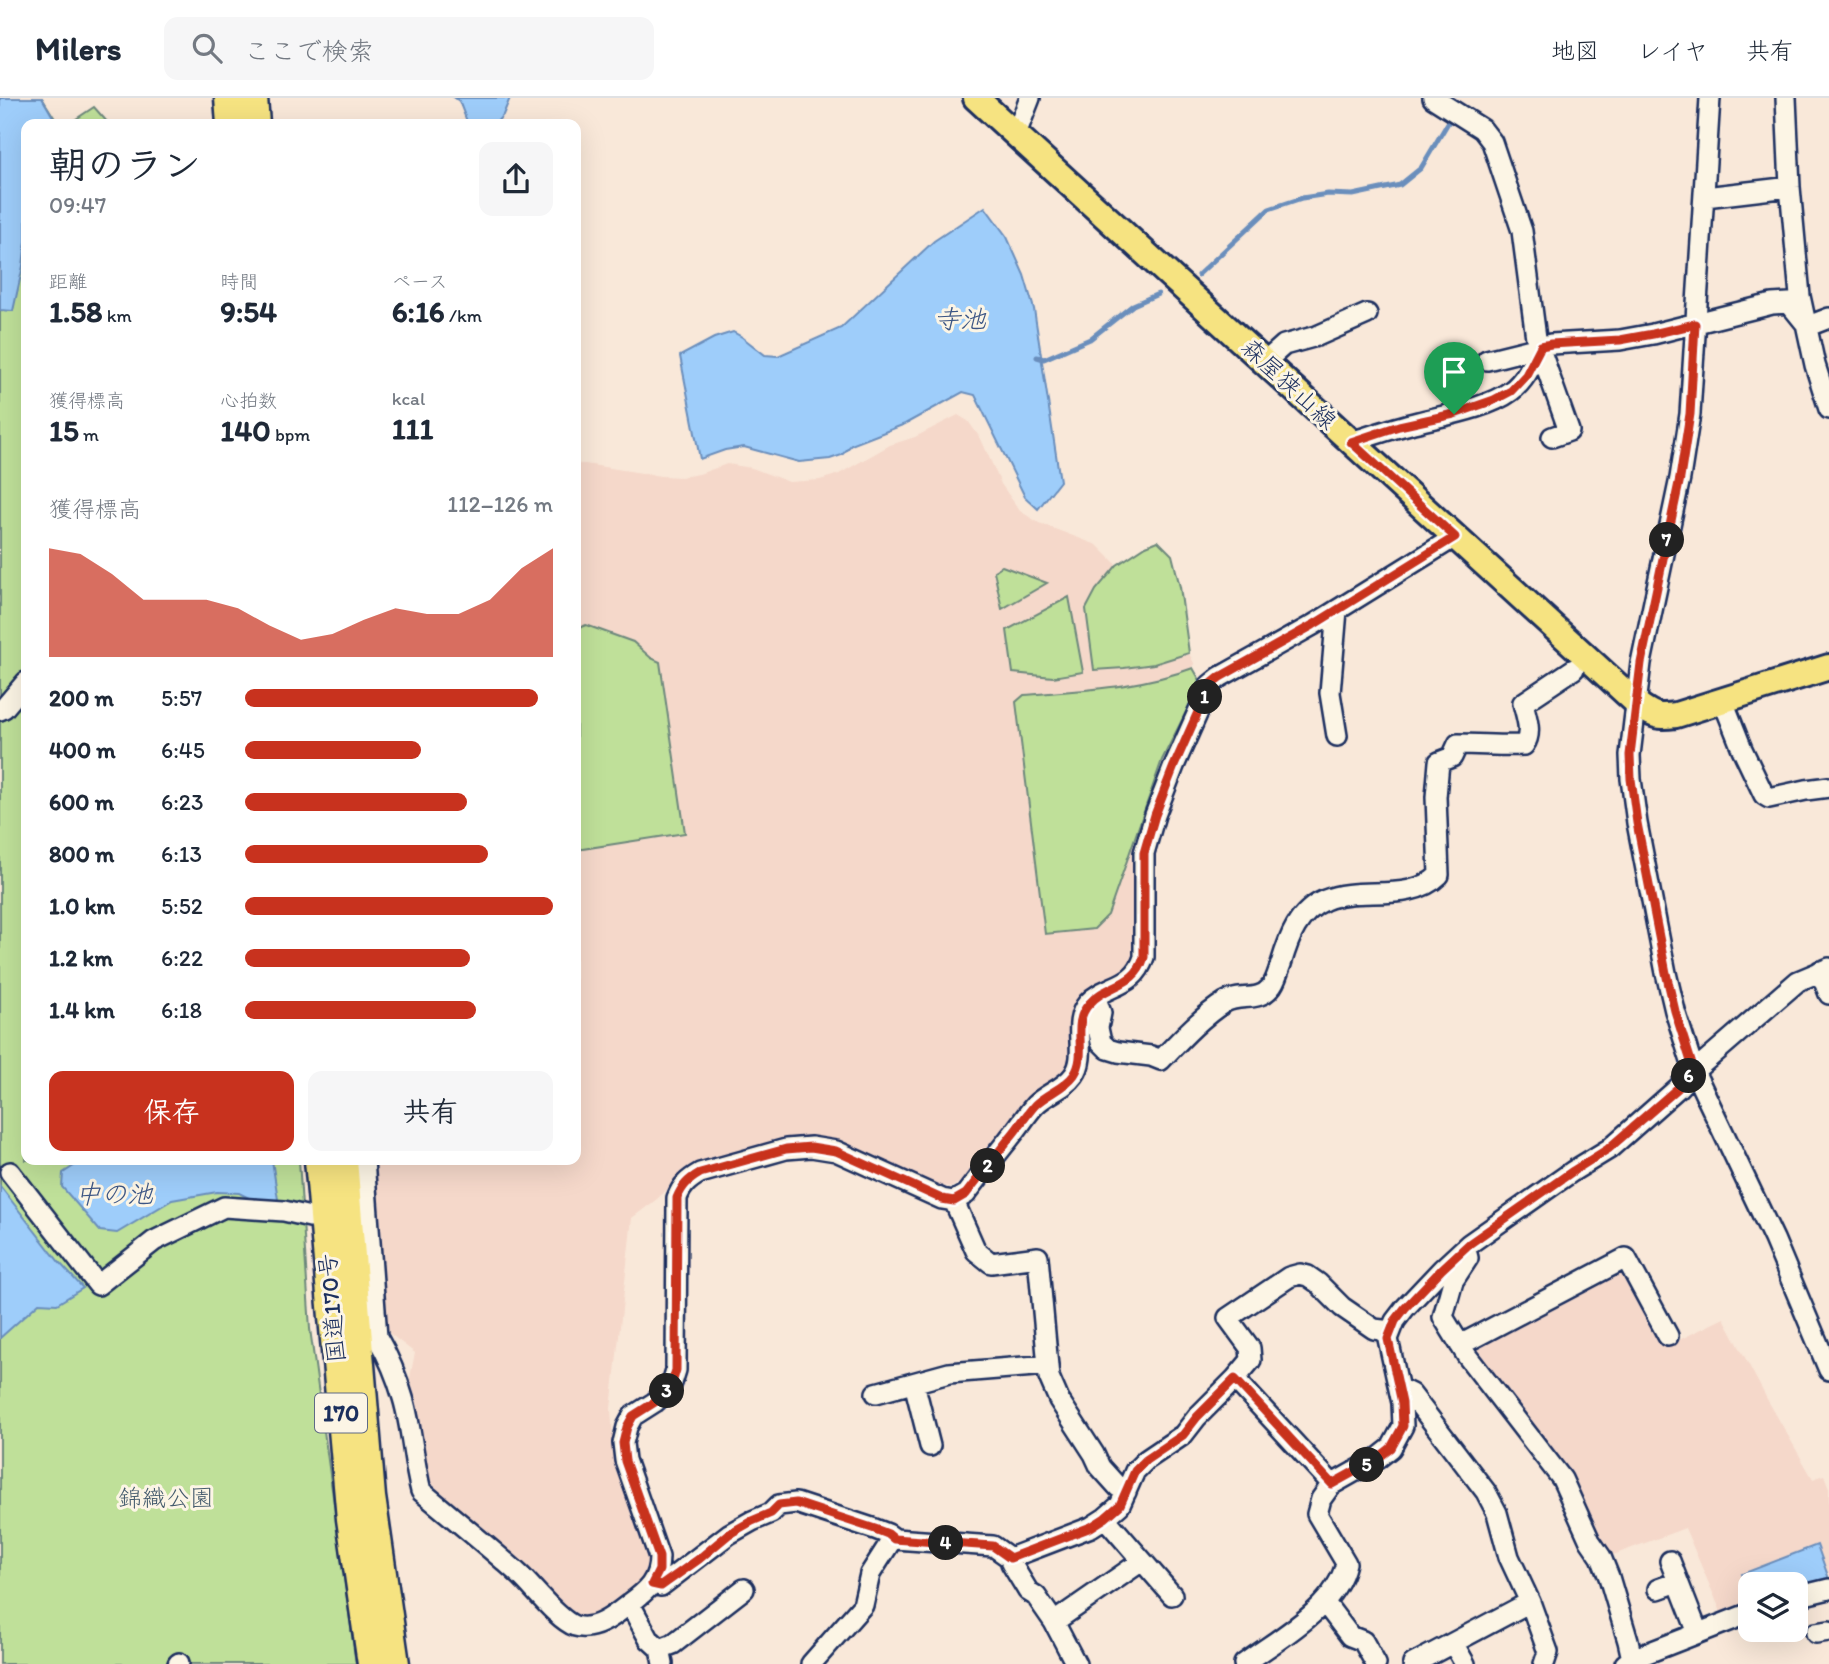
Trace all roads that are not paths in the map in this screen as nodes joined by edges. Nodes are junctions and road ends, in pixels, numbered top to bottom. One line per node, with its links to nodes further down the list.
1 (229, 98): 8 (highway)
2 (253, 98): 9 (highway)
3 (976, 98): 10 (main road, 森屋狭山線)
4 (1030, 98): 10 (street)
5 (1433, 98): 17 (street)
6 (1710, 98): 12 (street)
7 (1786, 98): 11 (street)
8 (231, 119)
9 (255, 119)
10 (1016, 134): 19 (main road, 森屋狭山線)
11 (1790, 187): 12 (street); 16 (street)
12 (1705, 197): 15 (street)
13 (1367, 314): 19 (street)
14 (1829, 318): 16 (street)
15 (1695, 324): 16 (street); 17 (street); 29 (street)
16 (1806, 324): 20 (street)
17 (1541, 346): 18 (street); 21 (street); 22 (street)
18 (1487, 360)
19 (1265, 362): 22 (main road, 森屋狭山線)
20 (1829, 409)
21 (1569, 431)
22 (1351, 442): 23 (main road, 森屋狭山線)
23 (1455, 537): 24 (street); 29 (main road, 森屋狭山線)
24 (1337, 610): 31 (street); 35 (street)
25 (1829, 667): 28 (main road, 森屋狭山線)
26 (1574, 669): 35 (street)
27 (21, 688): 30 (street)
28 (1723, 701): 29 (main road, 森屋狭山線); 32 (street)
29 (1637, 703): 36 (street)
30 (0, 710)
31 (1337, 736)
32 (1829, 787)
33 (1824, 970): 34 (street); 36 (street)
34 (1829, 994)
35 (1096, 998): 41 (street)
36 (1694, 1071): 43 (street); 48 (street)
37 (319, 1165): 77 (highway, 国道170号 / 170)
38 (343, 1165): 78 (highway, 国道170号 / 170)
39 (364, 1165): 70 (street)
40 (10, 1172): 42 (street)
41 (954, 1201): 47 (street); 62 (street)
42 (310, 1217)
43 (1465, 1248): 44 (street); 46 (street)
44 (1391, 1331): 49 (street); 51 (street)
45 (1668, 1336): 46 (street)
46 (1460, 1345): 76 (street)
47 (1048, 1365): 50 (street); 55 (street)
48 (1829, 1370)
49 (1235, 1379): 54 (street); 55 (street)
50 (914, 1383): 52 (street); 53 (street)
51 (1399, 1388): 54 (street); 68 (street)
52 (876, 1393)
53 (930, 1446)
54 (1332, 1484): 69 (street)
55 (1126, 1492): 56 (street)
56 (1105, 1518): 58 (street); 59 (street)
57 (893, 1538): 58 (street); 62 (street); 79 (street)
58 (1010, 1558): 72 (street)
59 (1142, 1561): 67 (street); 72 (street)
60 (1670, 1561): 61 (street)
61 (1678, 1582): 63 (street); 73 (street)
62 (652, 1584): 70 (street)
63 (1658, 1589)
64 (1829, 1589): 66 (street)
65 (744, 1590): 75 (street)
66 (1808, 1594)
67 (1172, 1595)
68 (1531, 1602): 74 (street); 85 (street)
69 (1325, 1603): 81 (street); 82 (street)
70 (630, 1604): 75 (street)
71 (1738, 1618): 73 (street)
72 (1054, 1622): 80 (street)
73 (1698, 1633): 76 (street)
74 (1453, 1643): 83 (street); 84 (street)
75 (661, 1656)
76 (1629, 1662)
77 (372, 1664)
78 (395, 1664)
79 (811, 1664)
80 (1076, 1664)
81 (1244, 1664)
82 (1376, 1664)
83 (1413, 1664)
84 (1465, 1664)
85 (1544, 1664)

